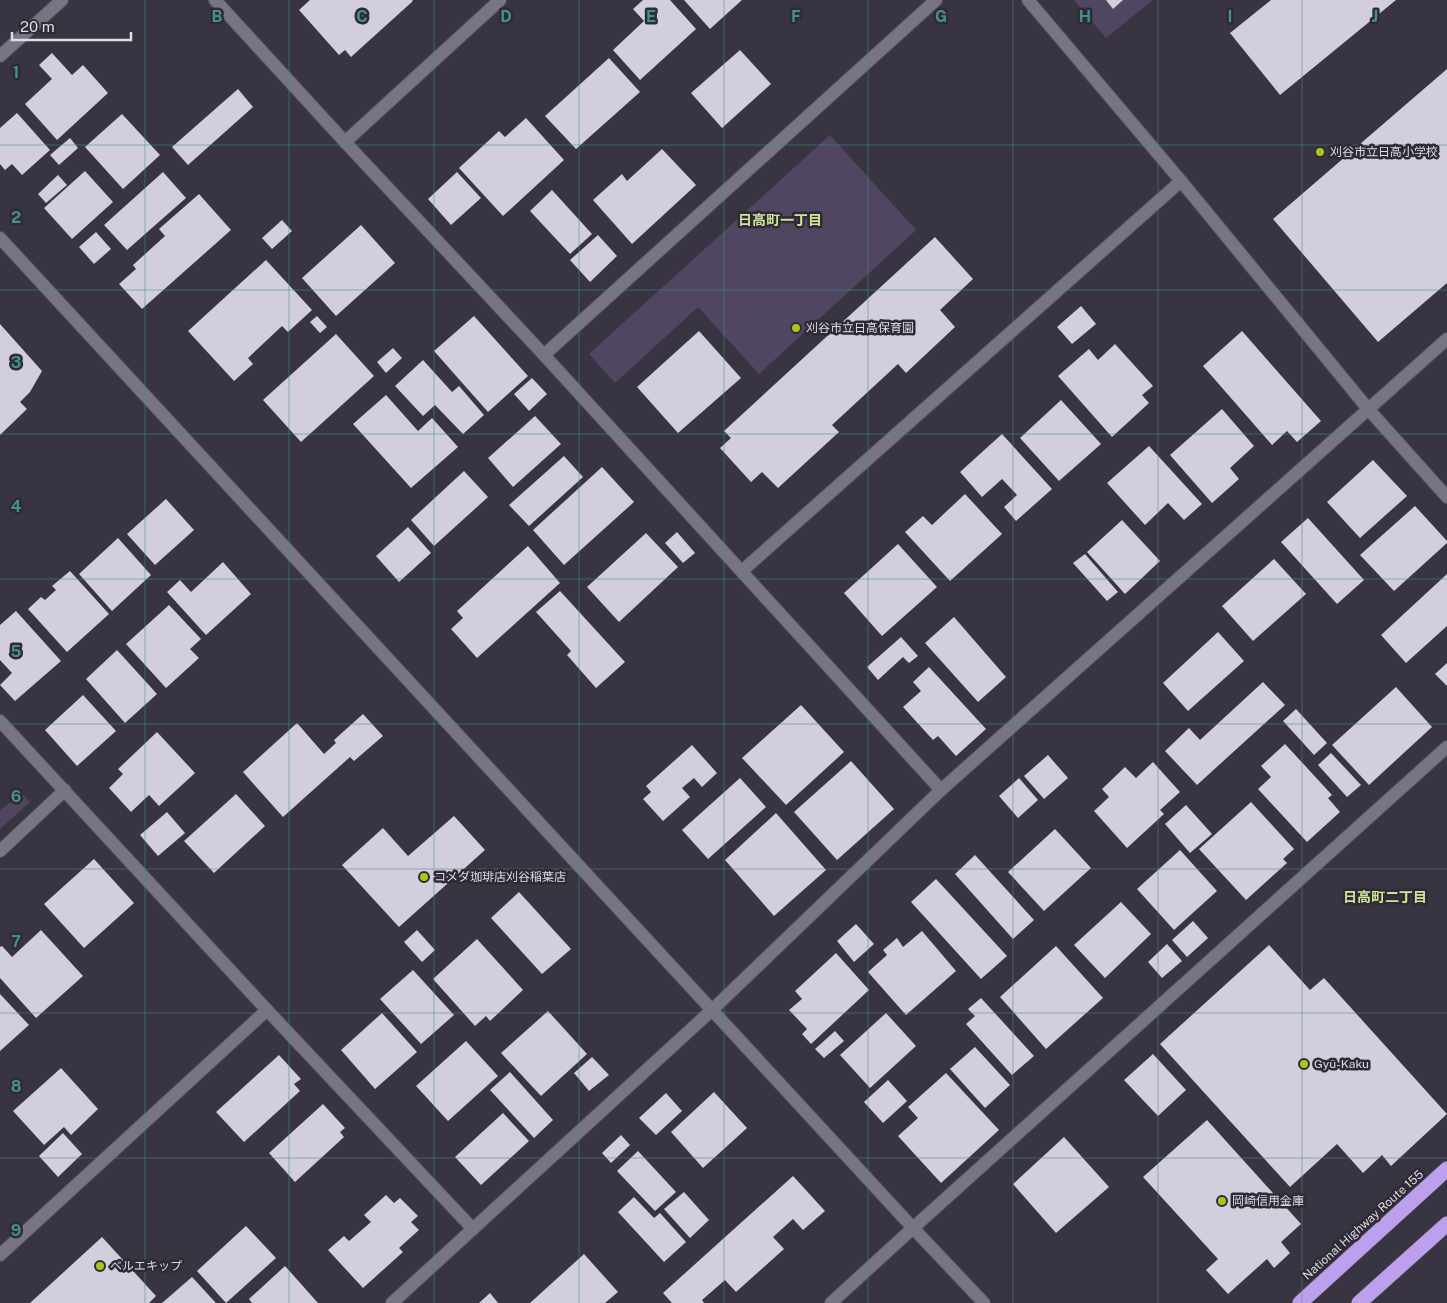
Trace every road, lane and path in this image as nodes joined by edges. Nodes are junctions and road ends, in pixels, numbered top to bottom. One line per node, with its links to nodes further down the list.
1 (62, 0): 6 (street)
2 (215, 0): 7 (street)
3 (500, 0): 7 (street)
4 (936, 0): 11 (street)
5 (1028, 0): 8 (street)
6 (0, 56)
7 (345, 142): 11 (street)
8 (1181, 181): 12 (street); 14 (street)
9 (0, 238): 21 (street)
10 (1447, 339): 12 (street)
11 (544, 354): 14 (street)
12 (1369, 410): 13 (street); 18 (street)
13 (1447, 497)
14 (742, 572): 18 (street)
15 (0, 721): 17 (street)
16 (1447, 747): 24 (street)
17 (65, 790): 19 (street); 20 (street)
18 (941, 790): 21 (street)
19 (0, 851)
20 (267, 1010): 25 (street); 26 (street)
21 (712, 1010): 24 (street); 25 (street)
22 (1447, 1169): 30 (highway, National Highway Route 155)
23 (1447, 1224): 31 (highway)
24 (912, 1228): 28 (street); 29 (street)
25 (473, 1229): 27 (street)
26 (0, 1255)
27 (392, 1303)
28 (831, 1303)
29 (984, 1303)
30 (1300, 1303)
31 (1359, 1303)

